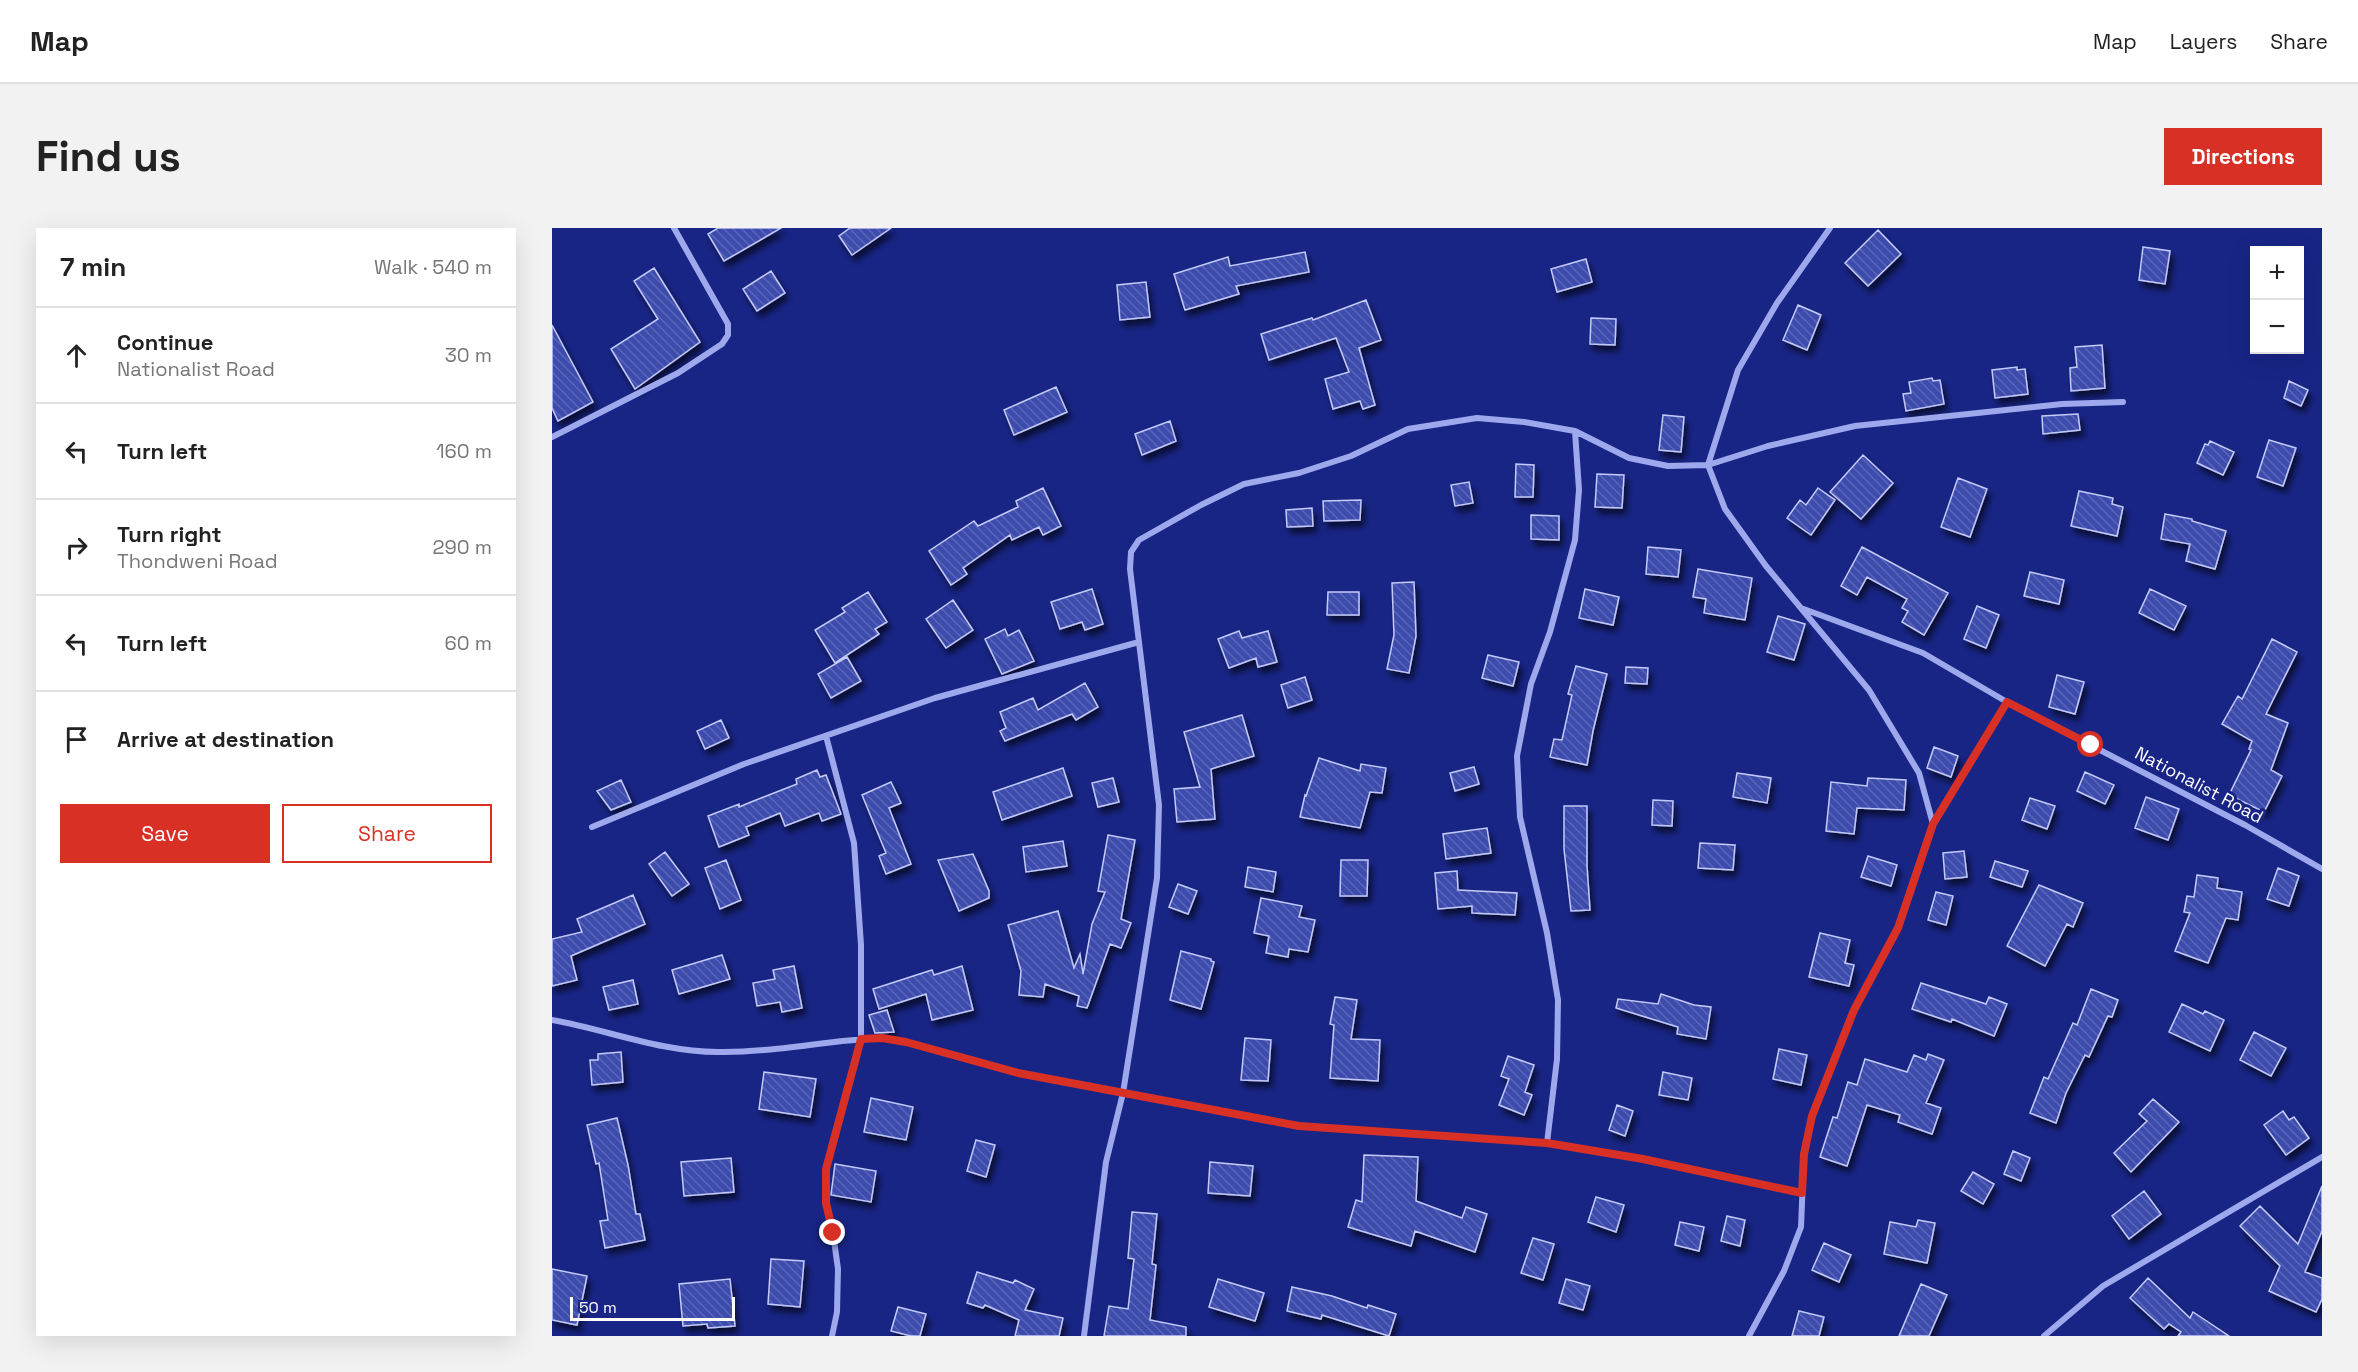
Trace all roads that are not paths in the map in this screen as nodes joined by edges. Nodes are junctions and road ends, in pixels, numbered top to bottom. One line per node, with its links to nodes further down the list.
1 (674, 228): 5 (street)
2 (1830, 228): 6 (street)
3 (2123, 402): 6 (street)
4 (1575, 431): 6 (street); 8 (street); 17 (street)
5 (552, 437)
6 (1708, 465): 7 (street)
7 (1800, 608): 9 (street, Nationalist Road); 11 (street)
8 (1139, 642): 10 (street); 16 (street)
9 (2007, 702): 11 (street); 13 (street, Nationalist Road)
10 (826, 736): 12 (street); 15 (street)
11 (1933, 824): 19 (street)
12 (592, 827)
13 (2322, 869)
14 (552, 1020): 15 (street)
15 (861, 1039): 16 (street); 20 (street)
16 (1123, 1093): 17 (street); 21 (street)
17 (1547, 1143): 19 (street)
18 (2322, 1157): 23 (street)
19 (1802, 1193): 22 (street)
20 (832, 1336)
21 (1084, 1336)
22 (1749, 1336)
23 (2043, 1336)

